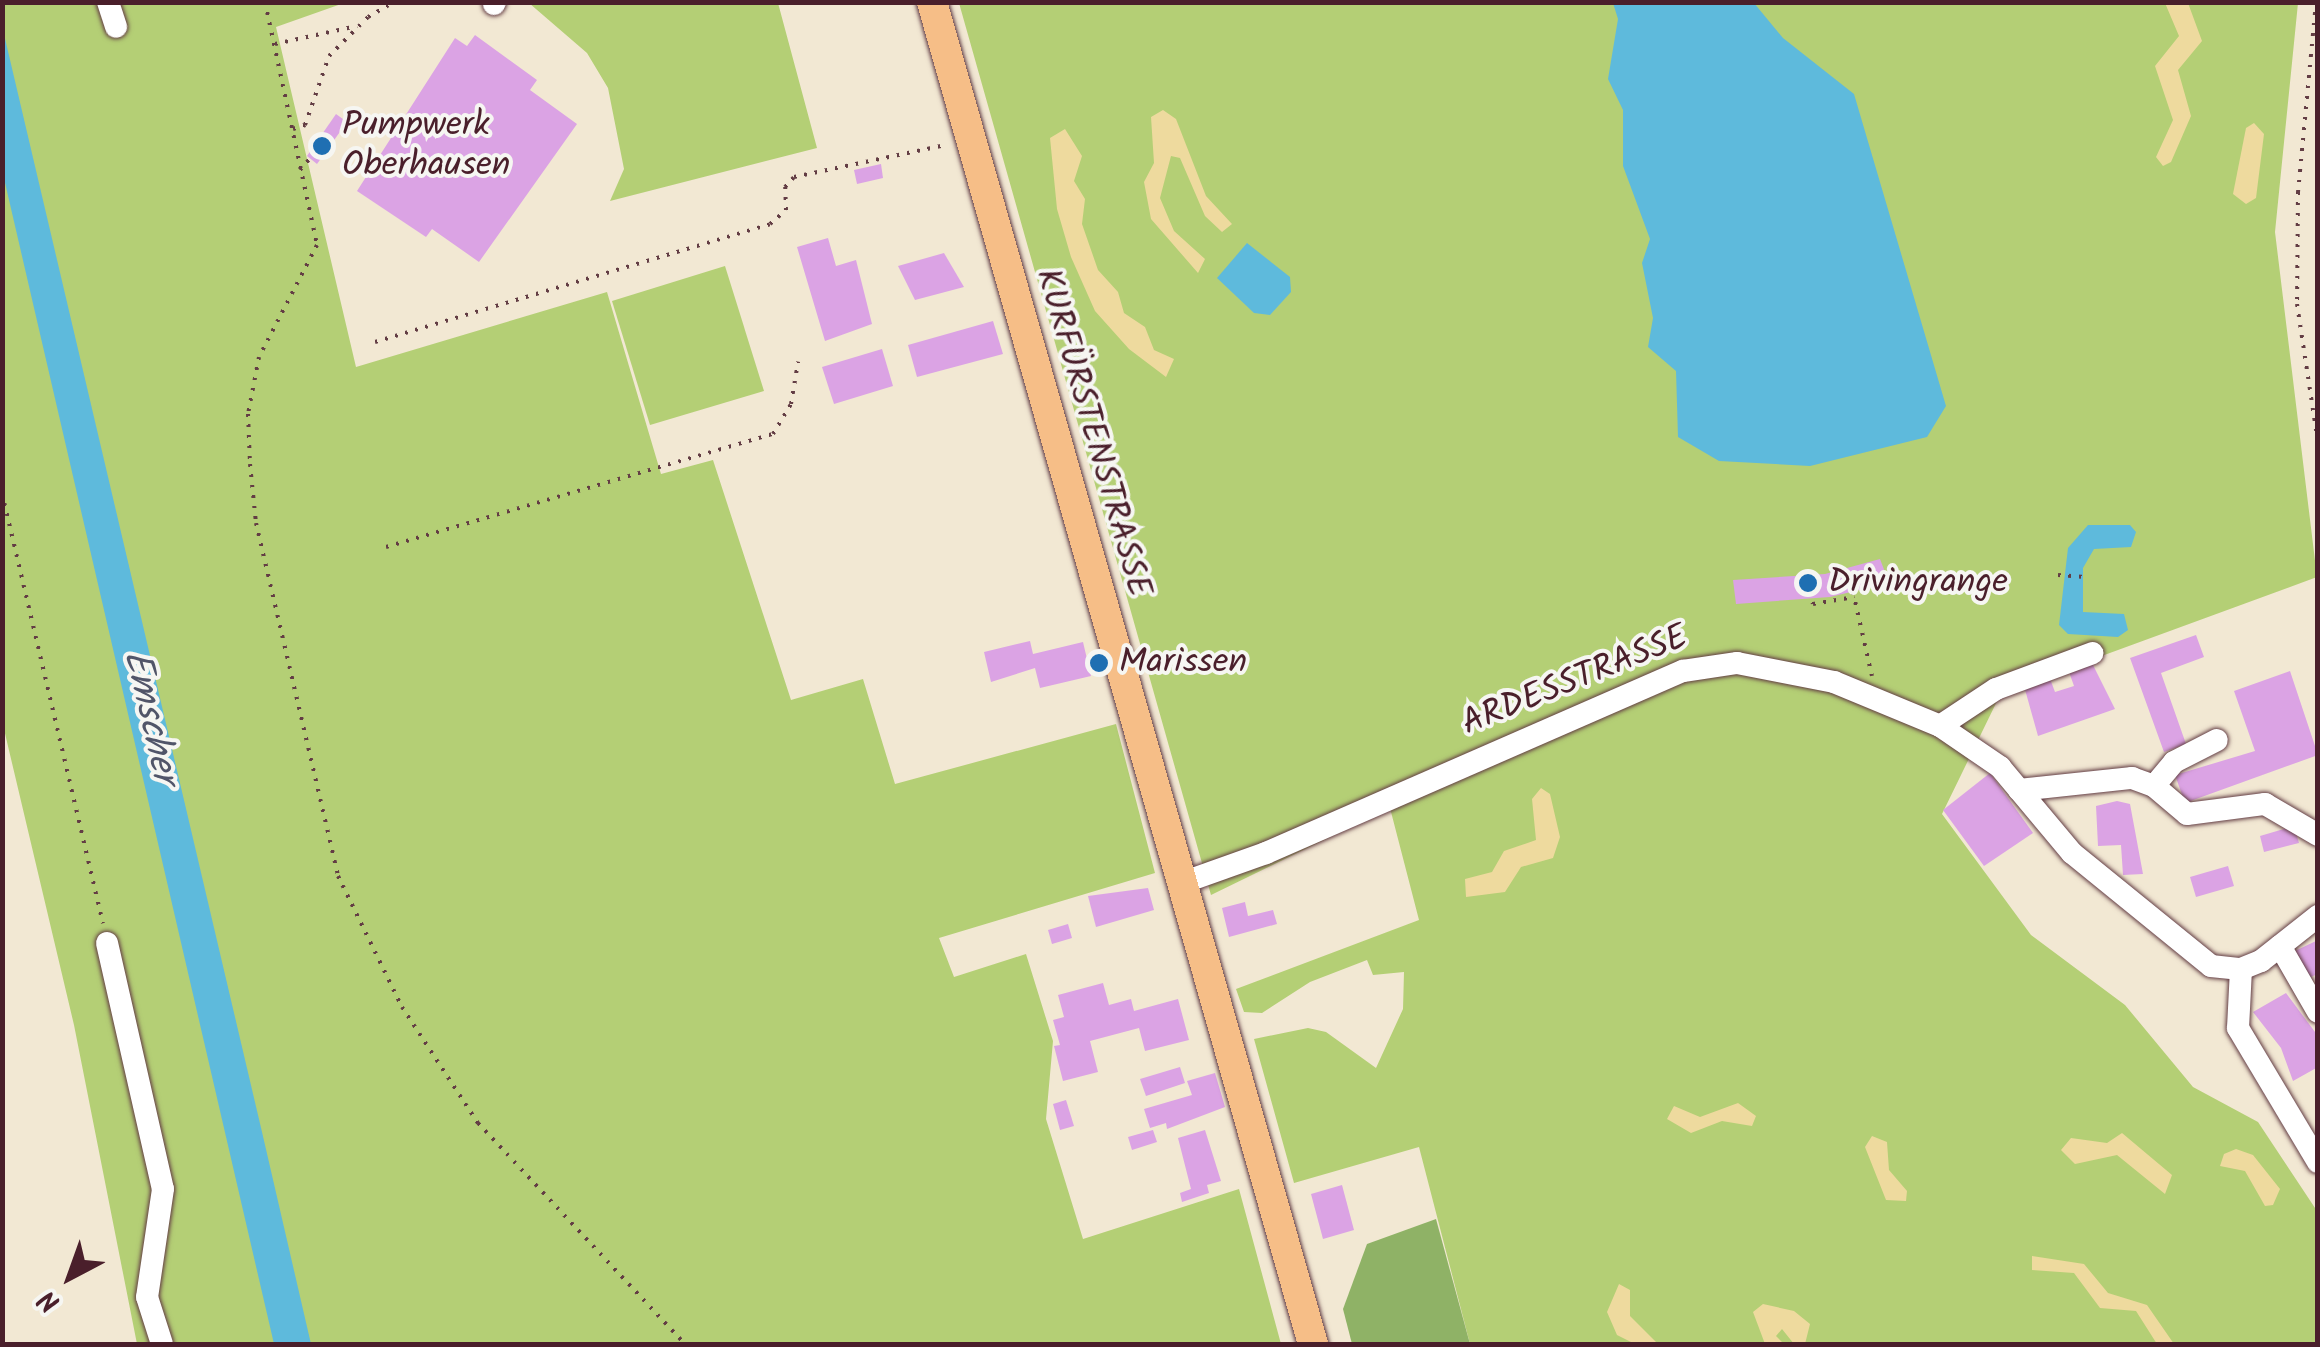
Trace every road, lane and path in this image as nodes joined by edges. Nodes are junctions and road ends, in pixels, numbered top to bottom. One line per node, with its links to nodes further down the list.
1 (108, 2): 7 (street)
2 (265, 2): 8 (path)
3 (394, 2): 6 (path)
4 (932, 2): 11 (main road, KURFÜRSTENSTRASSE)
5 (2316, 2): 15 (path)
6 (358, 26): 8 (path); 9 (path)
7 (116, 27)
8 (275, 44): 9 (path)
9 (293, 130): 12 (path)
10 (331, 134): 12 (path)
11 (970, 140): 13 (path); 28 (main road, KURFÜRSTENSTRASSE)
12 (300, 170): 36 (path)
13 (375, 342)
14 (798, 362): 17 (path)
15 (2318, 442)
16 (2, 493): 30 (path)
17 (386, 547)
18 (2058, 575): 19 (path)
19 (2085, 576)
20 (1812, 598): 22 (path)
21 (2093, 652): 23 (street)
22 (1872, 696): 23 (street, ARDESSTRASSE); 28 (street, ARDESSTRASSE)
23 (1940, 726): 26 (street, ARDESSTRASSE)
24 (2218, 740): 25 (street)
25 (2154, 786): 26 (street); 27 (street)
26 (2019, 790): 32 (street, ARDESSTRASSE)
27 (2318, 835)
28 (1182, 883): 37 (main road, KURFÜRSTENSTRASSE)
29 (2318, 916): 31 (street)
30 (107, 942): 35 (street)
31 (2280, 946): 32 (street); 33 (street)
32 (2241, 969): 34 (street)
33 (2318, 1012)
34 (2318, 1162)
35 (162, 1344)
36 (686, 1344)
37 (1313, 1344)

